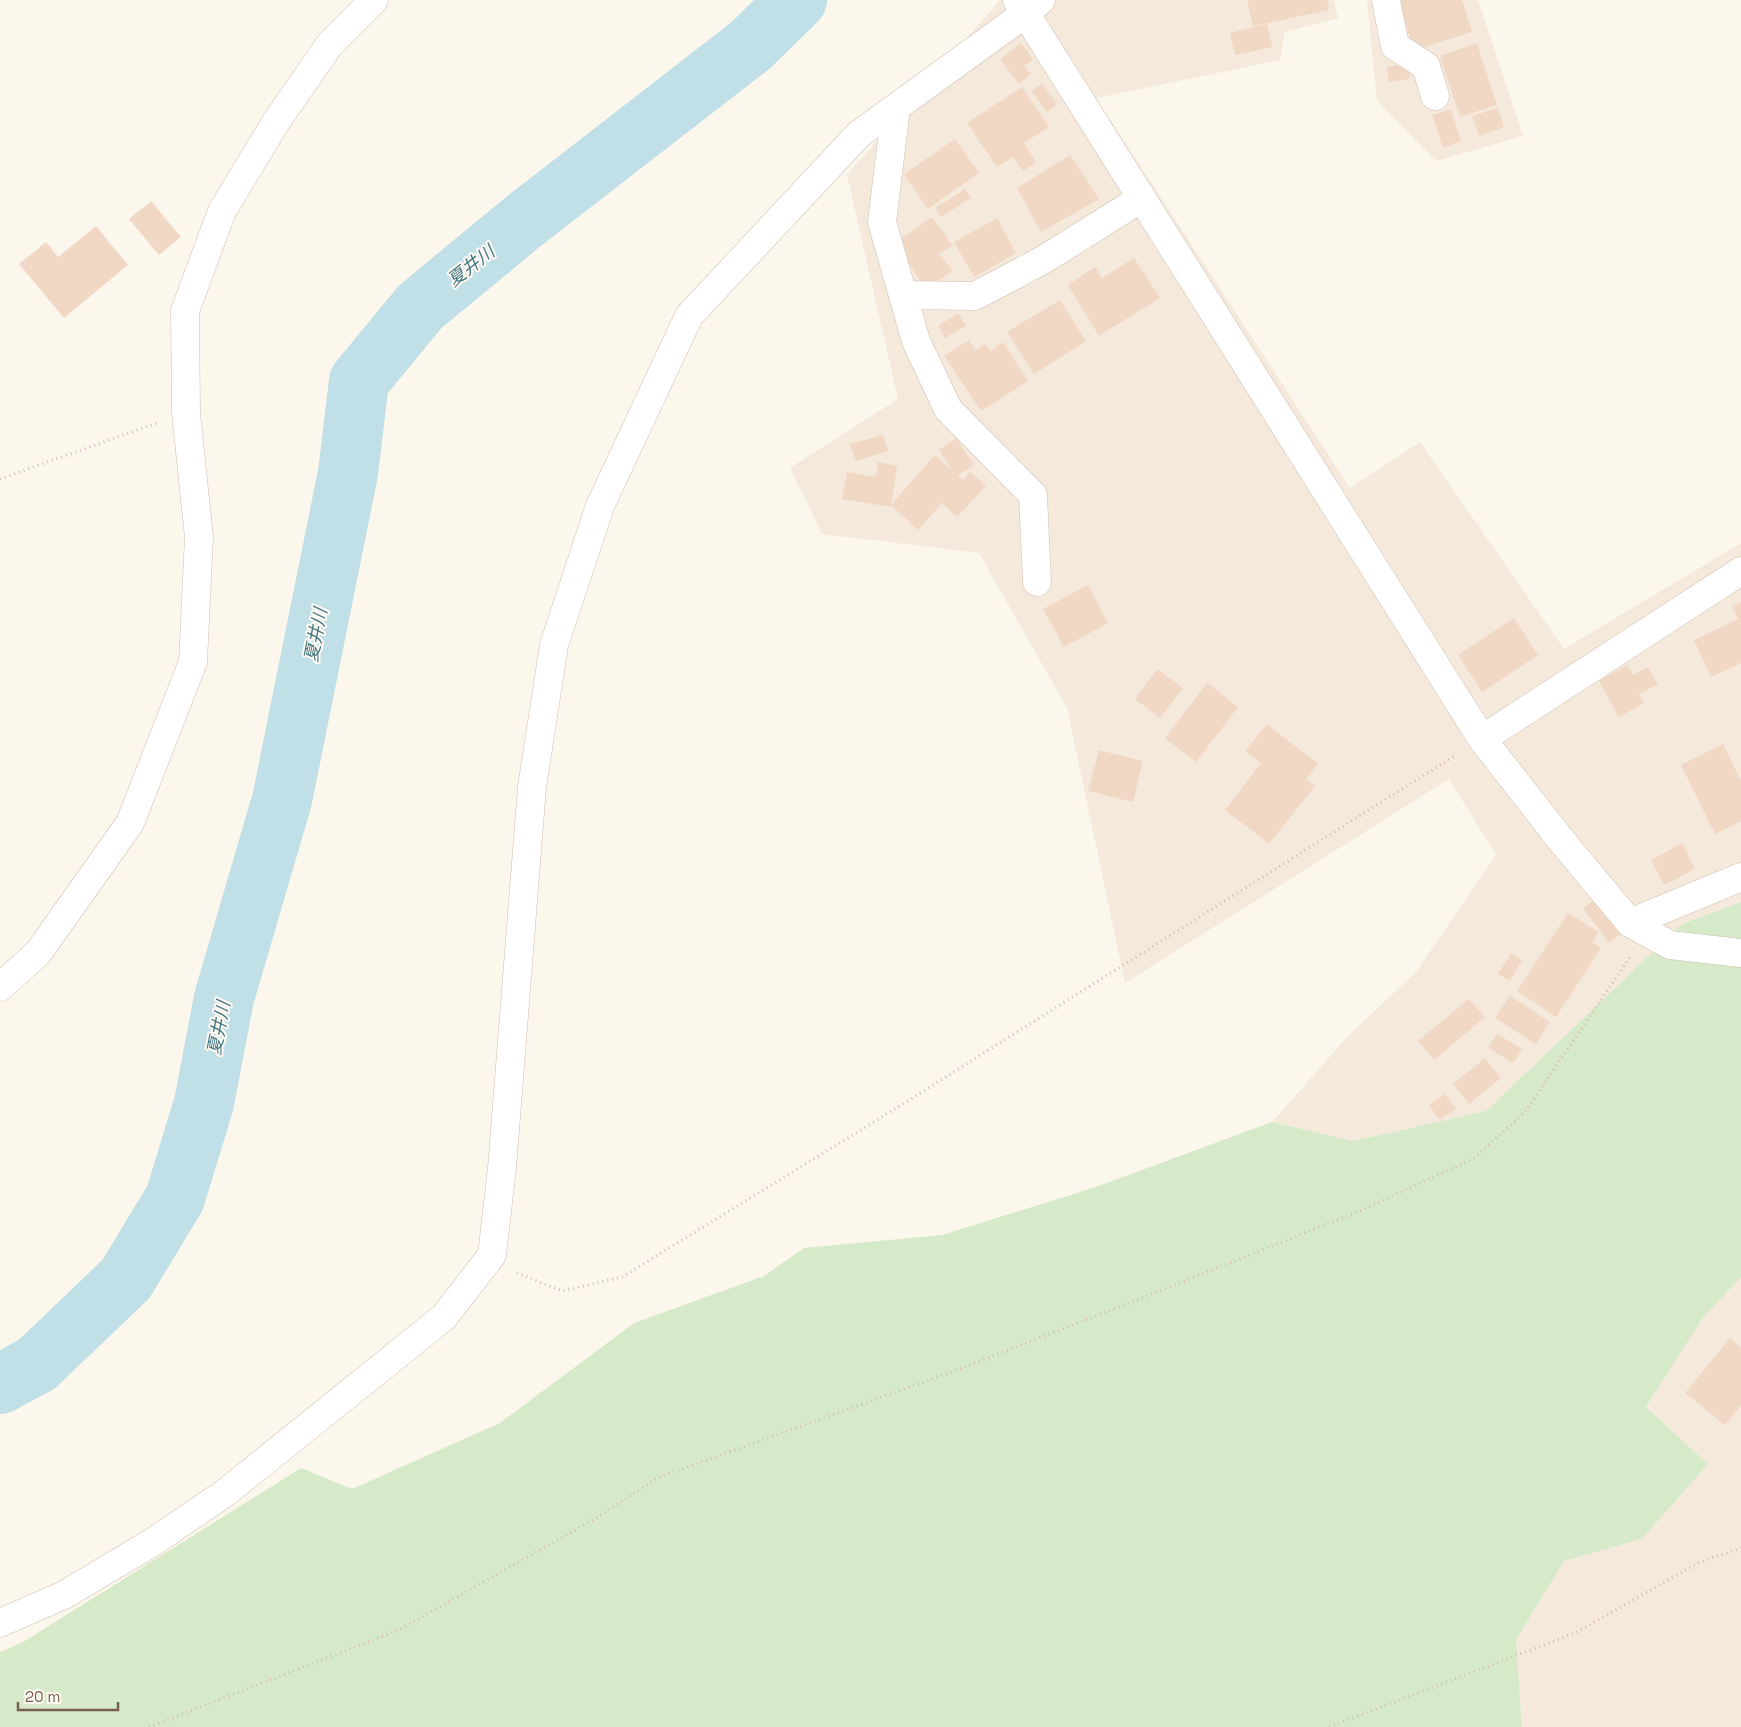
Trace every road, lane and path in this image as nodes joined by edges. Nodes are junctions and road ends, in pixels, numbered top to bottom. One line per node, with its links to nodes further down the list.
1 (374, 0): 8 (street)
2 (1386, 0): 4 (street)
3 (1028, 4): 5 (street); 6 (street)
4 (1435, 96)
5 (896, 108): 7 (street); 17 (street)
6 (1142, 198): 7 (street); 12 (street)
7 (903, 295): 11 (street)
8 (186, 413): 9 (path); 16 (street)
9 (0, 480)
10 (1741, 571): 12 (street)
11 (1037, 582)
12 (1482, 739): 14 (street); 17 (path)
13 (1741, 877): 14 (street)
14 (1638, 928): 15 (street); 20 (path)
15 (1741, 953)
16 (0, 988)
17 (492, 1255): 19 (street)
18 (1741, 1548): 21 (path)
19 (0, 1623)
20 (149, 1727)
21 (1329, 1727)

